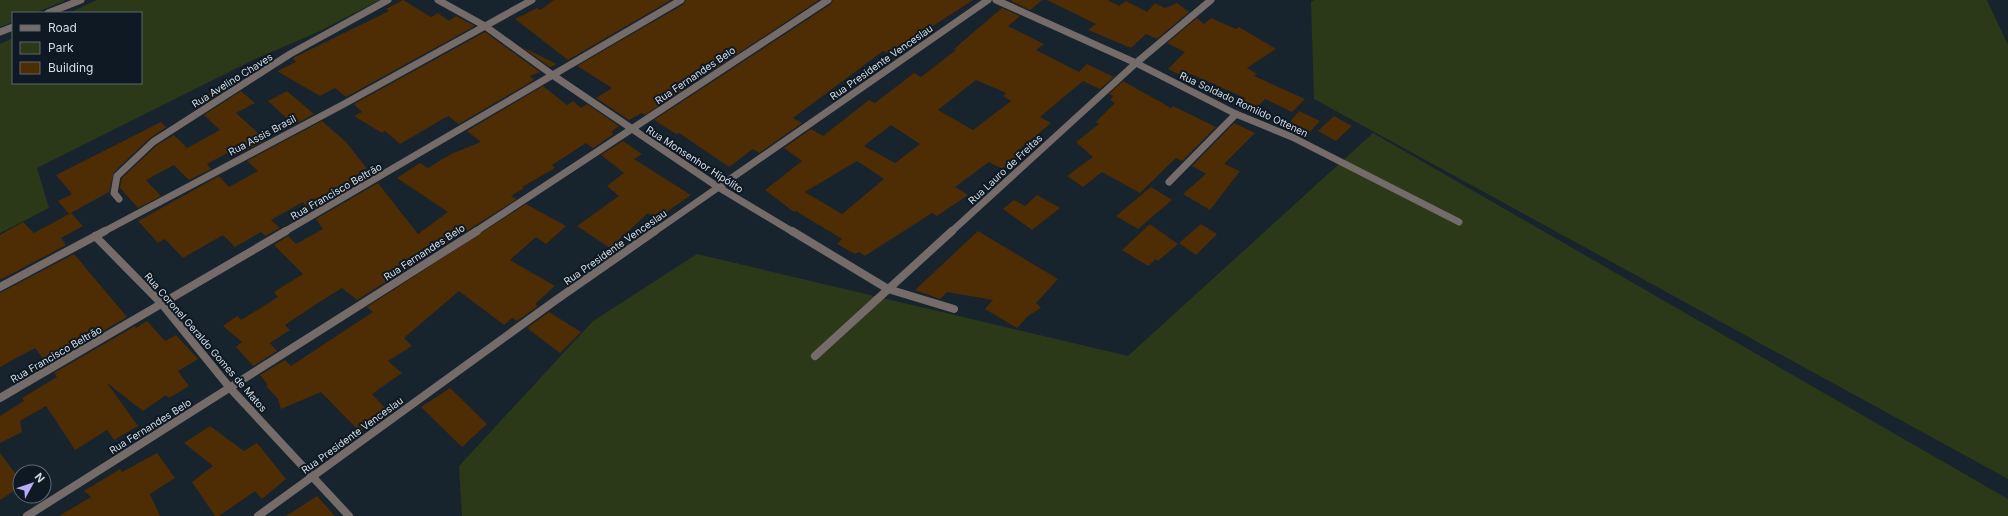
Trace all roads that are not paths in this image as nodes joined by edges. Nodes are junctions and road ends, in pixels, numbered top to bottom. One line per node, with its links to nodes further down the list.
1 (81, 0): 10 (street)
2 (388, 0): 20 (street, Rua Avelino Chaves)
3 (438, 0): 11 (street, Rua Monsenhor Hipólito)
4 (532, 0): 11 (street, Rua Assis Brasil)
5 (681, 0): 15 (street, Rua Francisco Beltrão)
6 (828, 0): 17 (street, Rua Fernandes Belo)
7 (988, 0): 19 (street, Rua Presidente Venceslau)
8 (996, 0): 14 (street, Rua Soldado Romildo Ottenen)
9 (1211, 0): 14 (street, Rua Lauro de Freitas)
10 (51, 12)
11 (485, 26): 15 (street, Rua Monsenhor Hipólito); 22 (street, Rua Assis Brasil)
12 (12, 27): 13 (street)
13 (0, 32)
14 (1136, 63): 16 (street, Rua Soldado Romildo Ottenen); 24 (street, Rua Lauro de Freitas)
15 (554, 76): 17 (street, Rua Monsenhor Hipólito); 25 (street, Rua Francisco Beltrão)
16 (1236, 114): 18 (street); 21 (street, Rua Soldado Romildo Ottenen)
17 (632, 130): 19 (street, Rua Monsenhor Hipólito); 28 (street, Rua Fernandes Belo)
18 (1169, 182)
19 (718, 187): 24 (street, Rua Monsenhor Hipólito); 30 (street, Rua Presidente Venceslau)
20 (119, 199)
21 (1459, 222)
22 (95, 236): 23 (street, Rua Assis Brasil); 25 (street, Rua Coronel Geraldo Gomes de Matos)
23 (0, 287)
24 (888, 290): 26 (street, Rua Monsenhor Hipólito); 27 (street, Rua Lauro de Freitas)
25 (162, 304): 28 (street, Rua Coronel Geraldo Gomes de Matos); 29 (street, Rua Francisco Beltrão)
26 (954, 309)
27 (815, 356)
28 (230, 388): 30 (street, Rua Coronel Geraldo Gomes de Matos); 31 (street, Rua Fernandes Belo)
29 (0, 398)
30 (313, 476): 32 (street, Rua Presidente Venceslau); 33 (street, Rua Coronel Geraldo Gomes de Matos)
31 (27, 516)
32 (258, 516)
33 (349, 516)

